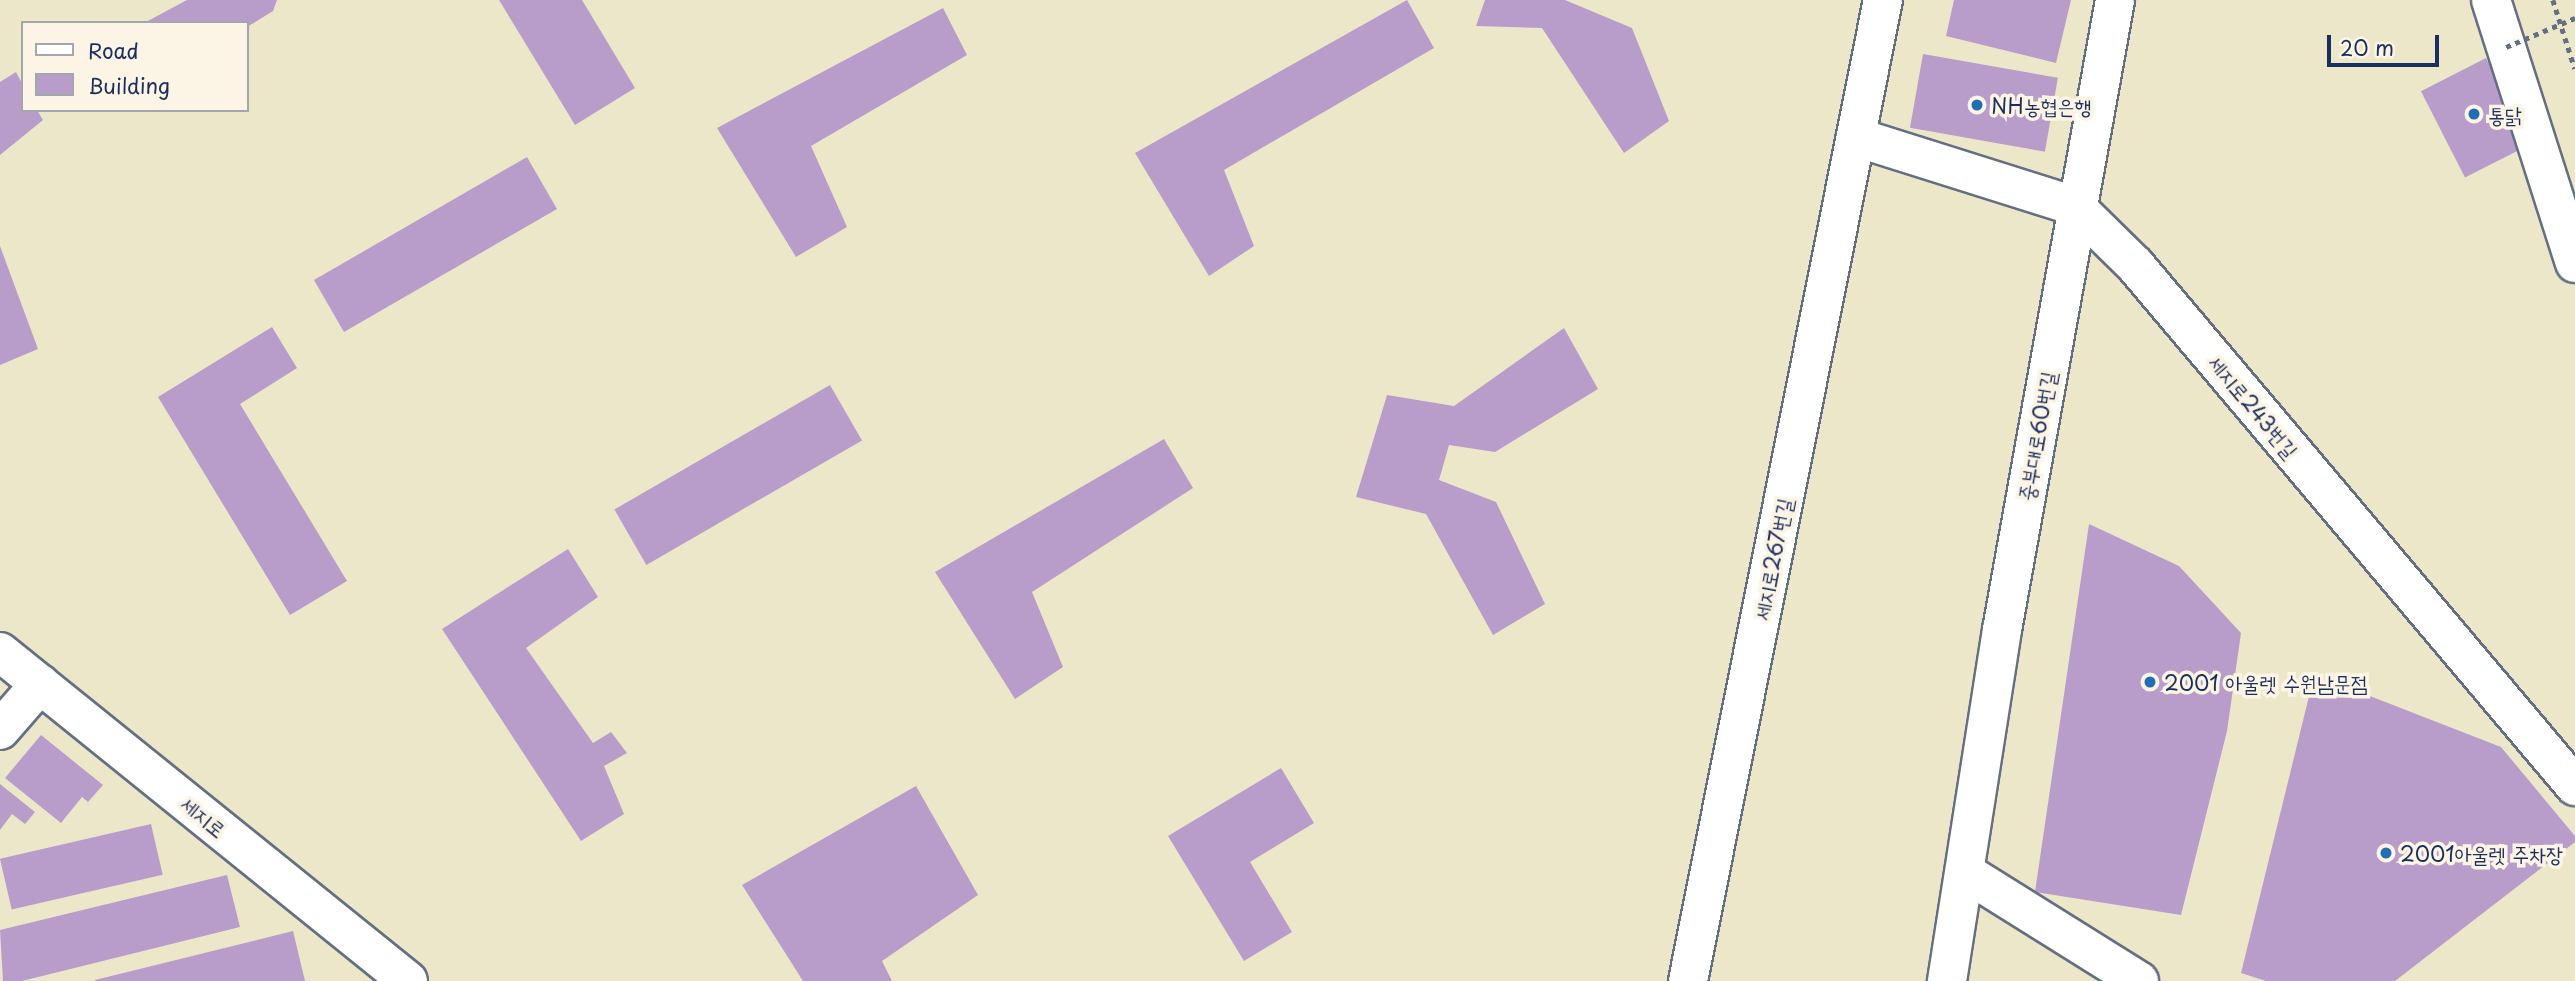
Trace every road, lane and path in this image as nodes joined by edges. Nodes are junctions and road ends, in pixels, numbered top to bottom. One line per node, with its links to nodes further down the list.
1 (1883, 0): 8 (street, 세지로267번길)
2 (2115, 0): 9 (street, 중부대로60번길)
3 (2491, 0): 6 (street)
4 (2553, 0): 7 (path)
5 (2575, 18): 6 (path, bridge)
6 (2506, 47): 10 (street)
7 (2575, 69)
8 (1856, 137): 9 (street, 세지로243번길); 17 (street, 세지로267번길)
9 (2075, 206): 14 (street, 세지로243번길); 15 (street, 중부대로60번길)
10 (2575, 263)
11 (0, 652): 12 (street, 세지로)
12 (40, 684): 13 (street); 16 (street, 세지로)
13 (0, 730)
14 (2575, 786)
15 (1966, 873): 18 (street, 중부대로60번길); 19 (street)
16 (408, 981)
17 (1688, 981)
18 (1947, 981)
19 (2139, 981)

